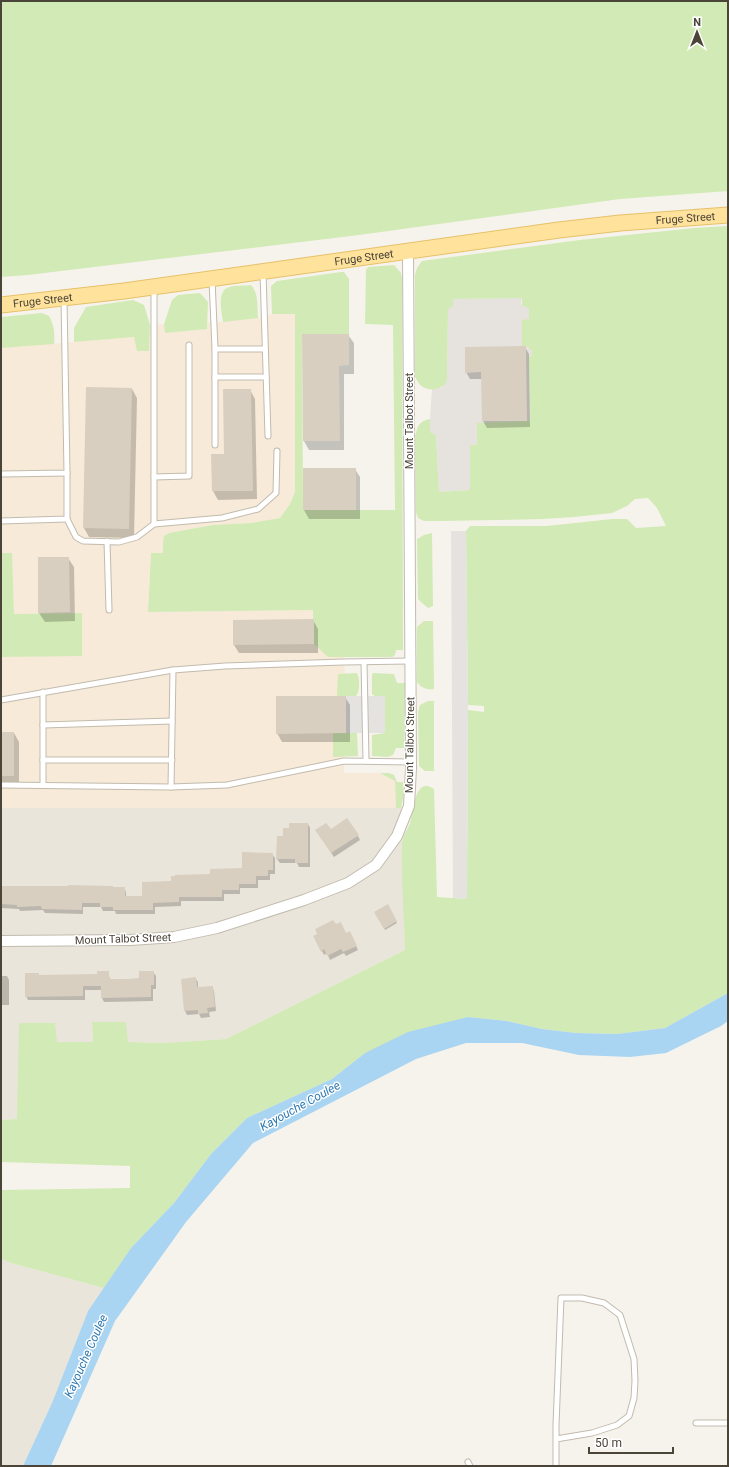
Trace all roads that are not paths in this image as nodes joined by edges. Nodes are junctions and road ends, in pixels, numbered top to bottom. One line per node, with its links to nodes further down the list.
1 (728, 215): 2 (main road, Fruge Street)
2 (408, 251): 3 (main road, Fruge Street); 24 (street, Mount Talbot Street)
3 (263, 271): 4 (main road, Fruge Street); 9 (lane)
4 (212, 278): 5 (main road, Fruge Street); 10 (lane)
5 (154, 286): 6 (main road, Fruge Street); 18 (lane)
6 (64, 298): 7 (main road, Fruge Street); 16 (lane)
7 (1, 305)
8 (189, 345): 18 (lane)
9 (265, 348): 10 (lane); 12 (lane)
10 (215, 349): 11 (lane)
11 (215, 377): 12 (lane); 14 (lane)
12 (266, 377): 13 (lane)
13 (268, 436)
14 (214, 445)
15 (277, 451): 21 (lane)
16 (67, 473): 17 (lane); 19 (lane)
17 (1, 474)
18 (154, 477): 21 (lane)
19 (68, 519): 20 (lane); 22 (lane)
20 (1, 521)
21 (154, 524): 22 (lane)
22 (107, 541): 23 (lane)
23 (109, 610)
24 (410, 661): 25 (lane); 34 (street, Mount Talbot Street)
25 (364, 662): 26 (lane); 33 (lane)
26 (172, 670): 27 (lane); 29 (lane)
27 (42, 692): 28 (lane); 30 (lane)
28 (1, 700)
29 (172, 721): 30 (lane); 32 (lane)
30 (43, 726): 31 (lane)
31 (43, 760): 32 (lane); 36 (lane)
32 (172, 760): 37 (lane)
33 (366, 761): 34 (lane); 37 (lane)
34 (411, 762): 38 (street, Mount Talbot Street)
35 (1, 785): 36 (lane)
36 (43, 786): 37 (lane)
37 (171, 787)
38 (1, 941)
39 (696, 1423): 40 (lane)
40 (728, 1423)
41 (556, 1439): 41 (lane); 42 (lane)
42 (556, 1466)

